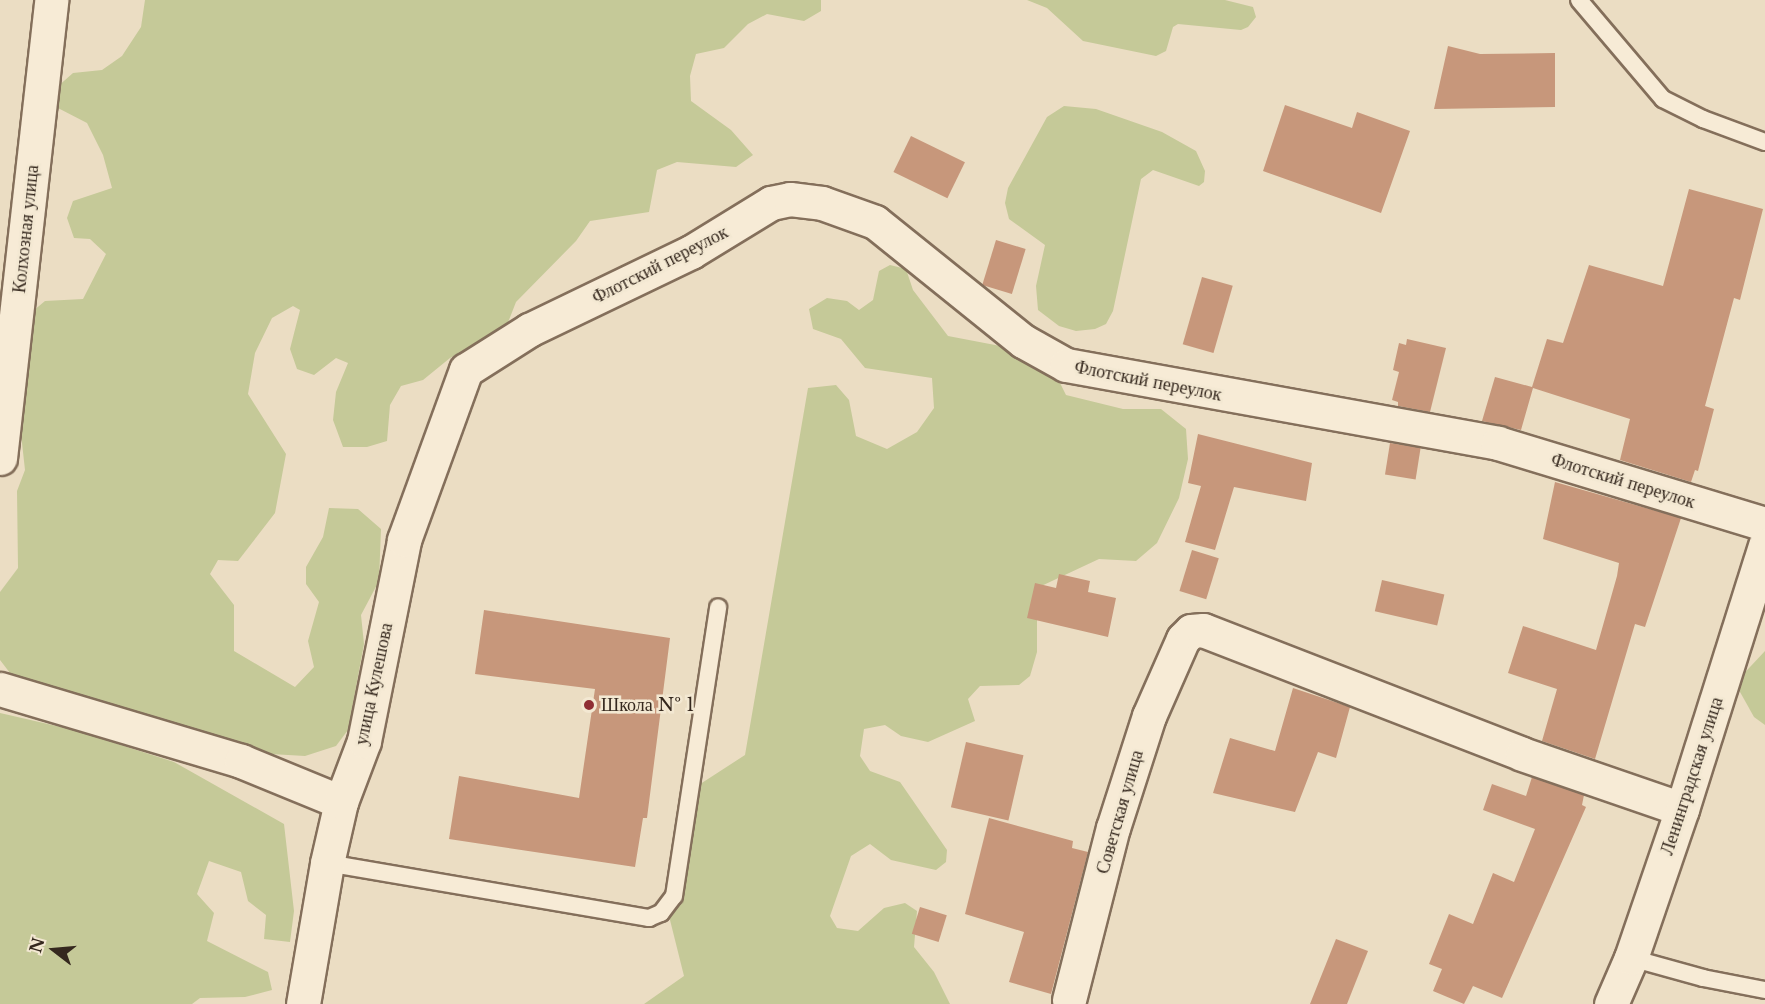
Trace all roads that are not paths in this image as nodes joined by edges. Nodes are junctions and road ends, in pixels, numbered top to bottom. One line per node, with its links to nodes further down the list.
1 (51, 0): 5 (street, Колхозная улица)
2 (1579, 0): 3 (lane)
3 (1765, 142)
4 (466, 369): 6 (street, Флотский переулок); 10 (street, улица Кулешова)
5 (0, 458)
6 (1765, 524)
7 (1765, 545): 11 (street, Ленинградская улица)
8 (718, 607): 12 (lane)
9 (0, 689): 10 (street)
10 (341, 802): 12 (street, улица Кулешова)
11 (1682, 809): 13 (street, Ленинградская улица); 15 (street, Советская улица)
12 (327, 863): 16 (street, улица Кулешова)
13 (1631, 958): 14 (lane); 17 (street, Ленинградская улица)
14 (1765, 990)
15 (1069, 1000)
16 (303, 1004)
17 (1611, 1004)

